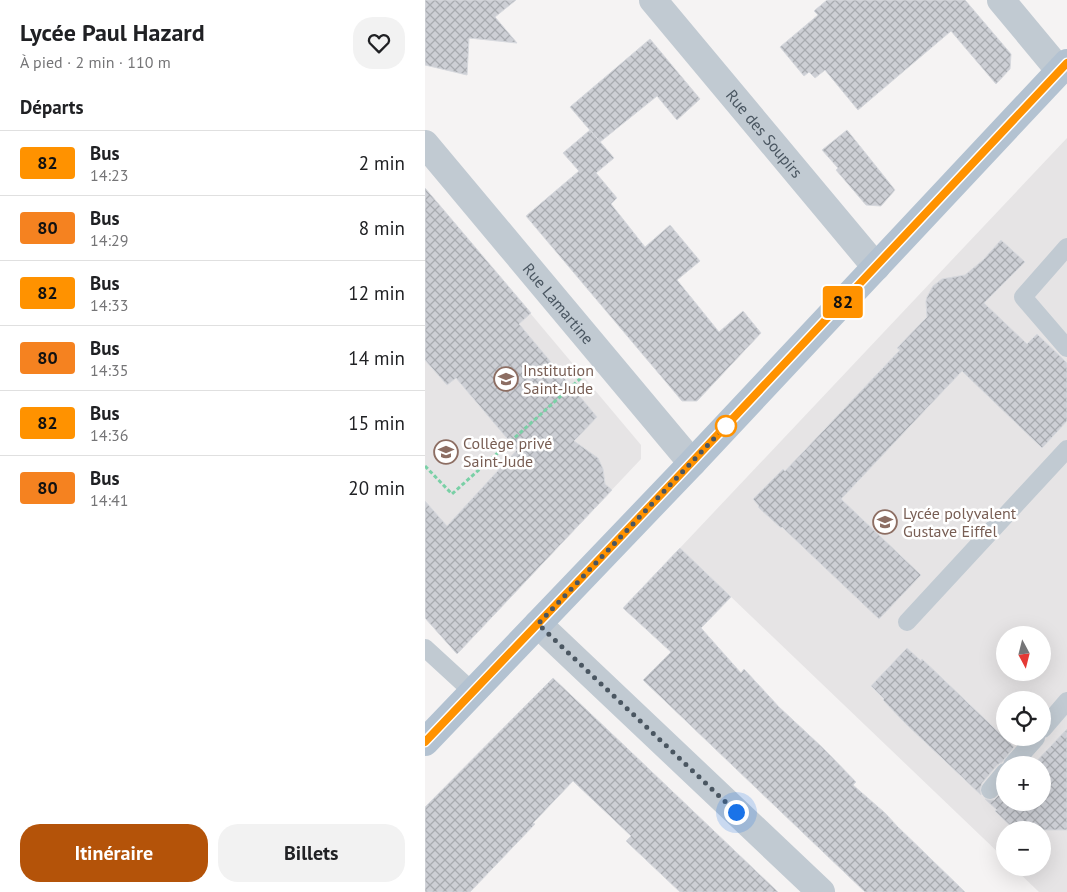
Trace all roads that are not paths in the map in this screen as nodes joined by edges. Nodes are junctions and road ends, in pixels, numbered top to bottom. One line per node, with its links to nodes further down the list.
1 (653, 0): 6 (street, Rue des Soupirs)
2 (1001, 0): 3 (street)
3 (1063, 67): 6 (main road)
4 (425, 144): 9 (street, Rue Lamartine)
5 (1067, 247): 7 (lane)
6 (876, 267): 9 (main road)
7 (1067, 348)
8 (1067, 449): 10 (lane)
9 (692, 462): 11 (main road)
10 (907, 622)
11 (538, 624): 13 (main road); 21 (street)
12 (425, 648): 13 (lane)
13 (473, 692): 16 (main road)
14 (1067, 701): 15 (lane)
15 (1051, 720)
16 (425, 742)
17 (1028, 746): 18 (lane)
18 (1019, 756)
19 (996, 783): 20 (lane)
20 (990, 790)
21 (821, 892)

